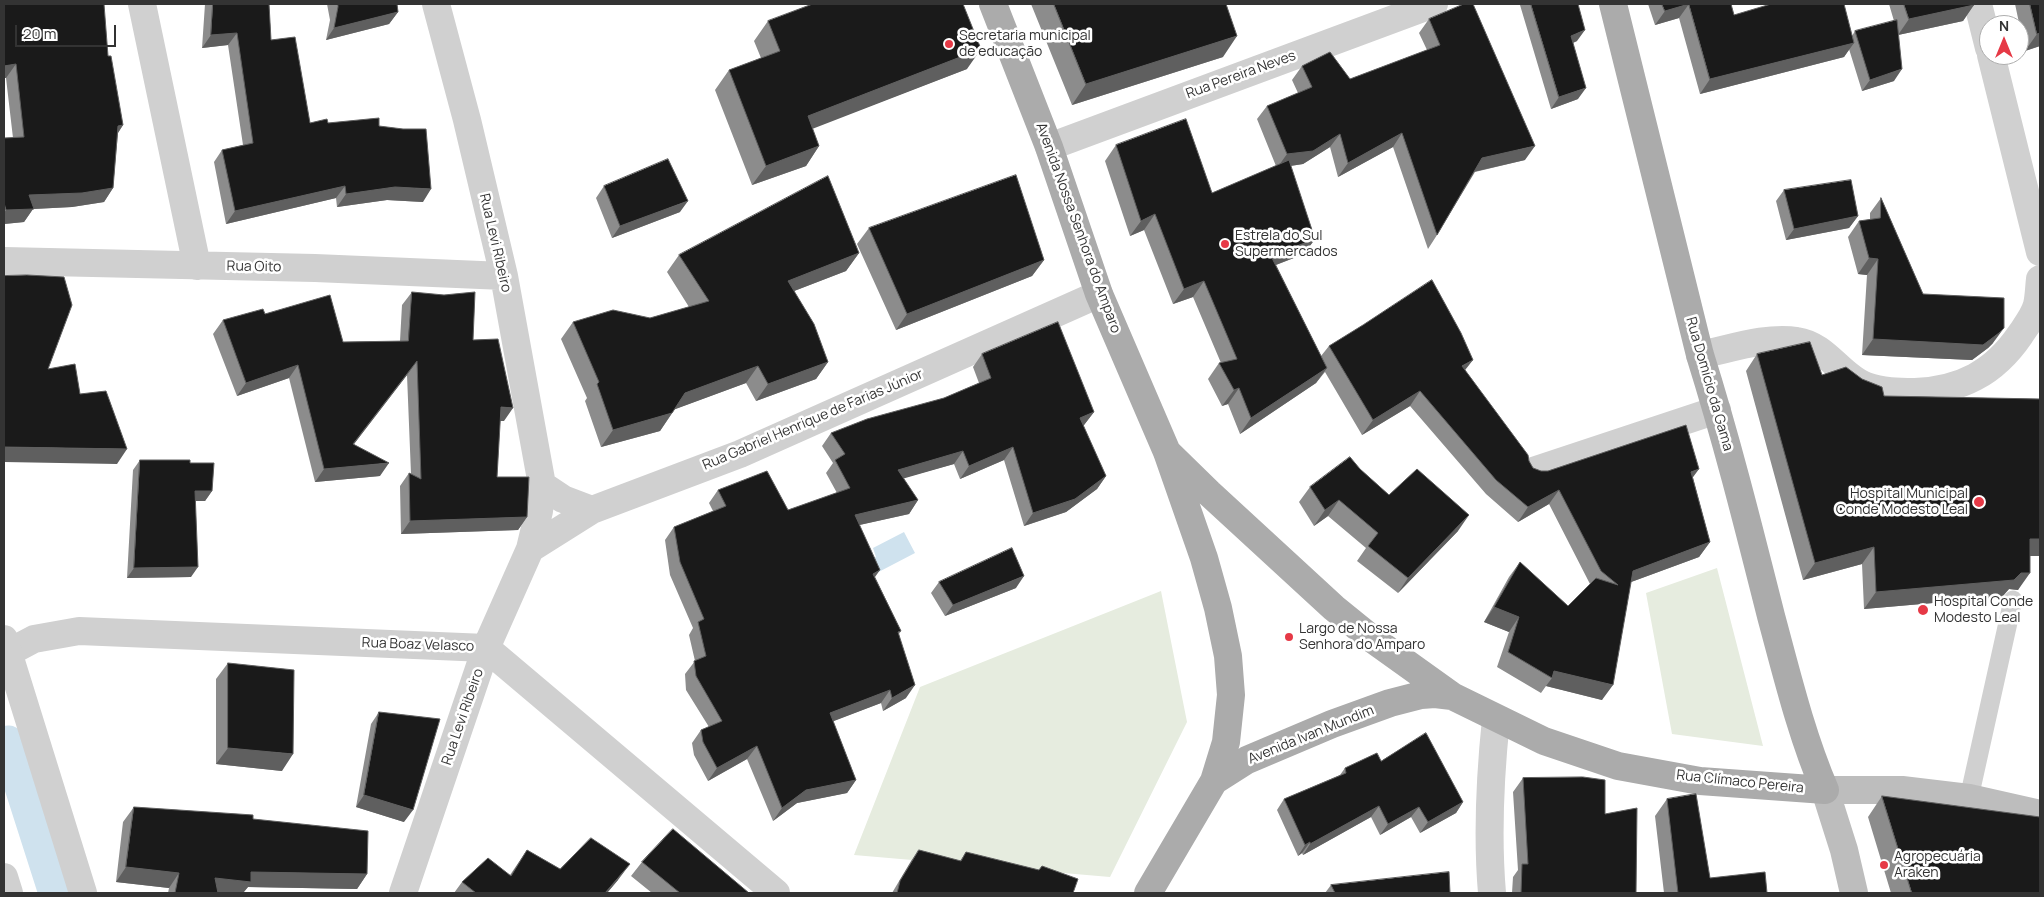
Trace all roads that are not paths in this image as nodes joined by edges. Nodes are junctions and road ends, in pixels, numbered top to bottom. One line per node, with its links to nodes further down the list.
1 (142, 4): 10 (street)
2 (436, 4): 11 (street, Rua Levi Ribeiro)
3 (993, 4): 7 (main road, Avenida Nossa Senhora do Amparo)
4 (1434, 4): 7 (street, Rua Pereira Neves)
5 (1613, 4): 14 (main road, Rua Domício da Gama)
6 (1993, 65): 8 (street)
7 (1049, 147): 13 (main road, Avenida Nossa Senhora do Amparo)
8 (2040, 252)
9 (4, 262): 10 (street, Rua Oito)
10 (197, 266): 11 (street, Rua Oito)
11 (504, 276): 18 (street, Rua Levi Ribeiro)
12 (2040, 279): 14 (street)
13 (1099, 294): 16 (main road, Avenida Nossa Senhora do Amparo); 19 (street, Rua Gabriel Henrique de Farias Júnior)
14 (1700, 355): 15 (main road, Rua Domício da Gama)
15 (1718, 410): 17 (street); 27 (main road, Rua Domício da Gama)
16 (1167, 452): 24 (main road, Avenida Nossa Senhora do Amparo); 26 (main road, Avenida Nossa Senhora do Amparo)
17 (1533, 472)
18 (542, 485): 19 (street); 20 (street, Rua Levi Ribeiro)
19 (592, 510): 20 (street, Rua Gabriel Henrique de Farias Júnior)
20 (530, 549): 22 (street, Rua Levi Ribeiro)
21 (2013, 600): 28 (lane)
22 (486, 648): 23 (street, Rua Boaz Velasco); 33 (street, Rua Levi Ribeiro); 34 (street, Rua Boaz Velasco)
23 (5, 649): 32 (street)
24 (1452, 696): 25 (main road, Rua Clímaco Pereira); 26 (main road, Avenida Ivan Mundim)
25 (1496, 719): 27 (main road, Rua Clímaco Pereira); 36 (street)
26 (1214, 781): 35 (main road, Avenida Ivan Mundim)
27 (1825, 790): 28 (main road, Rua Clímaco Pereira); 37 (main road)
28 (1969, 798): 29 (main road, Rua Clímaco Pereira)
29 (2040, 814)
30 (4, 877): 31 (street)
31 (9, 893)
32 (83, 893)
33 (403, 893)
34 (776, 893)
35 (1148, 893)
36 (1492, 893)
37 (1854, 893)

